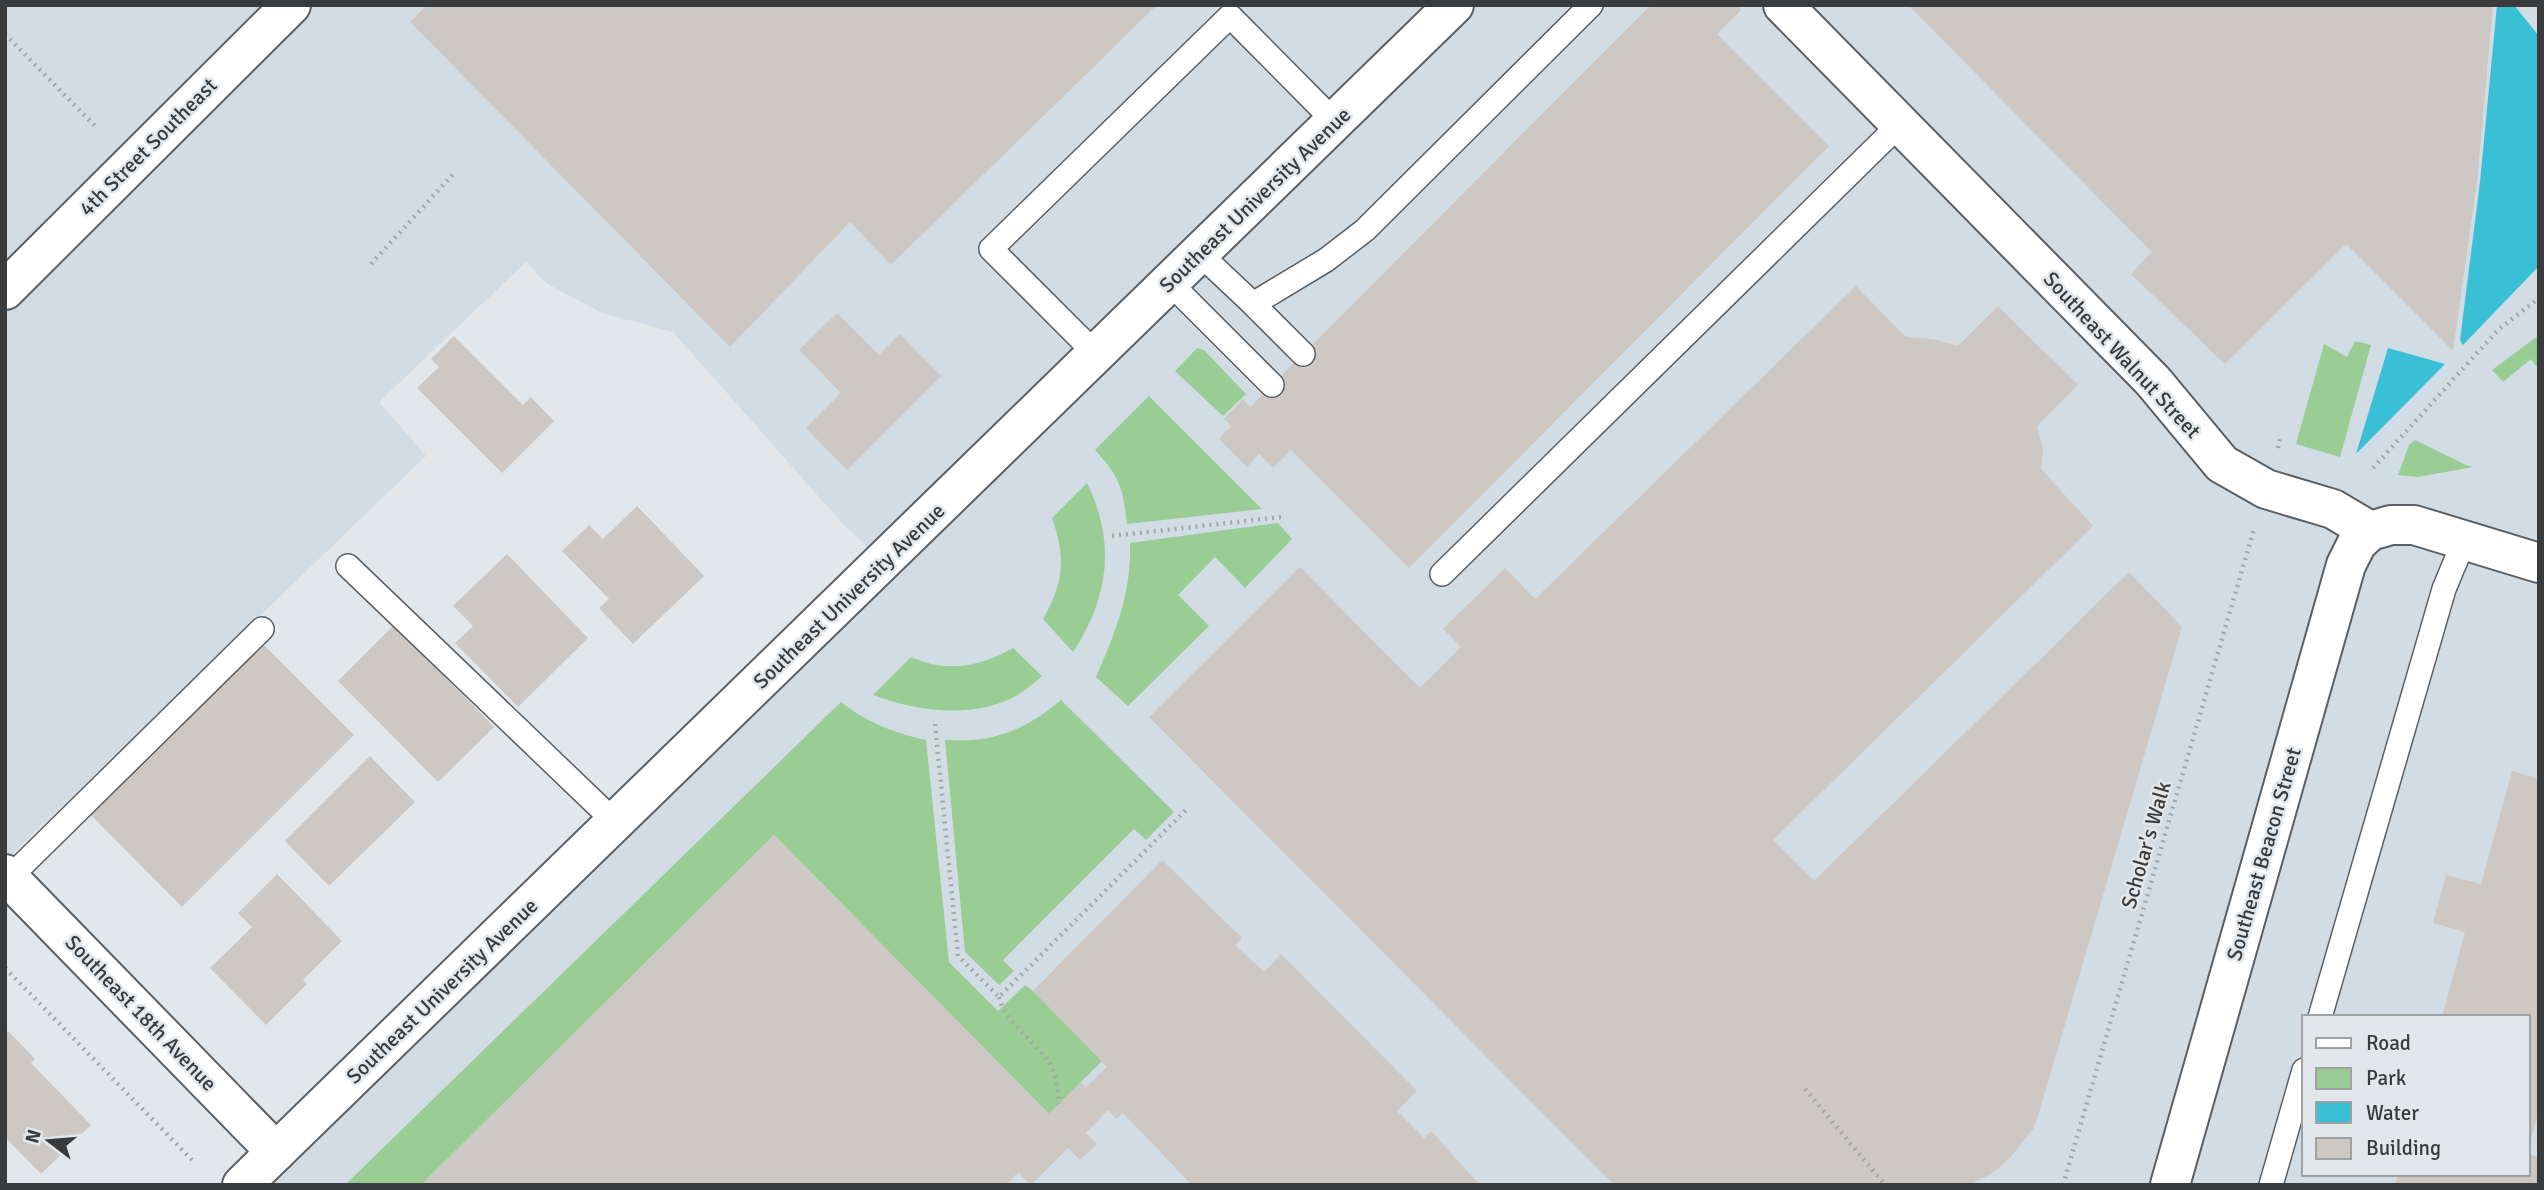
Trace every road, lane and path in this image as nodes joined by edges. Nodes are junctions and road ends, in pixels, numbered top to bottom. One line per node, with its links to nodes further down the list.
1 (291, 5): 13 (main road, 4th Street Southeast)
2 (1454, 5): 6 (main road, Southeast University Avenue)
3 (1591, 5): 15 (lane)
4 (1783, 5): 7 (main road, Southeast Walnut Street)
5 (5, 34): 8 (path)
6 (1335, 122): 10 (main road, Southeast University Avenue); 17 (lane)
7 (1900, 124): 22 (main road, Southeast Walnut Street); 27 (lane)
8 (95, 126)
9 (456, 171): 11 (path)
10 (1200, 254): 12 (main road, Southeast University Avenue); 15 (lane)
11 (370, 264)
12 (1170, 283): 17 (main road, Southeast University Avenue); 18 (lane)
13 (5, 290)
14 (2539, 299): 19 (path)
15 (1253, 303): 16 (lane)
16 (1303, 354)
17 (1097, 355): 31 (main road, Southeast University Avenue)
18 (1272, 385)
19 (2373, 468)
20 (1281, 517): 23 (path)
21 (2255, 528): 43 (path, Scholar's Walk)
22 (2370, 531): 24 (main road); 44 (main road, Southeast Beacon Street)
23 (1112, 536)
24 (2464, 541): 25 (main road); 35 (lane)
25 (2539, 563)
26 (348, 566): 31 (lane)
27 (1442, 574)
28 (262, 629): 32 (lane)
29 (935, 724): 34 (path)
30 (1188, 807): 34 (path)
31 (616, 823): 39 (main road, Southeast University Avenue)
32 (7, 878): 39 (main road, Southeast 18th Avenue)
33 (5, 968): 40 (path)
34 (999, 997): 38 (path)
35 (2321, 1015)
36 (2302, 1077): 45 (lane)
37 (1805, 1089): 42 (path)
38 (1059, 1104)
39 (275, 1152): 41 (main road, Southeast University Avenue)
40 (193, 1161)
41 (242, 1185)
42 (1885, 1185)
43 (2063, 1185)
44 (2170, 1185)
45 (2271, 1185)

